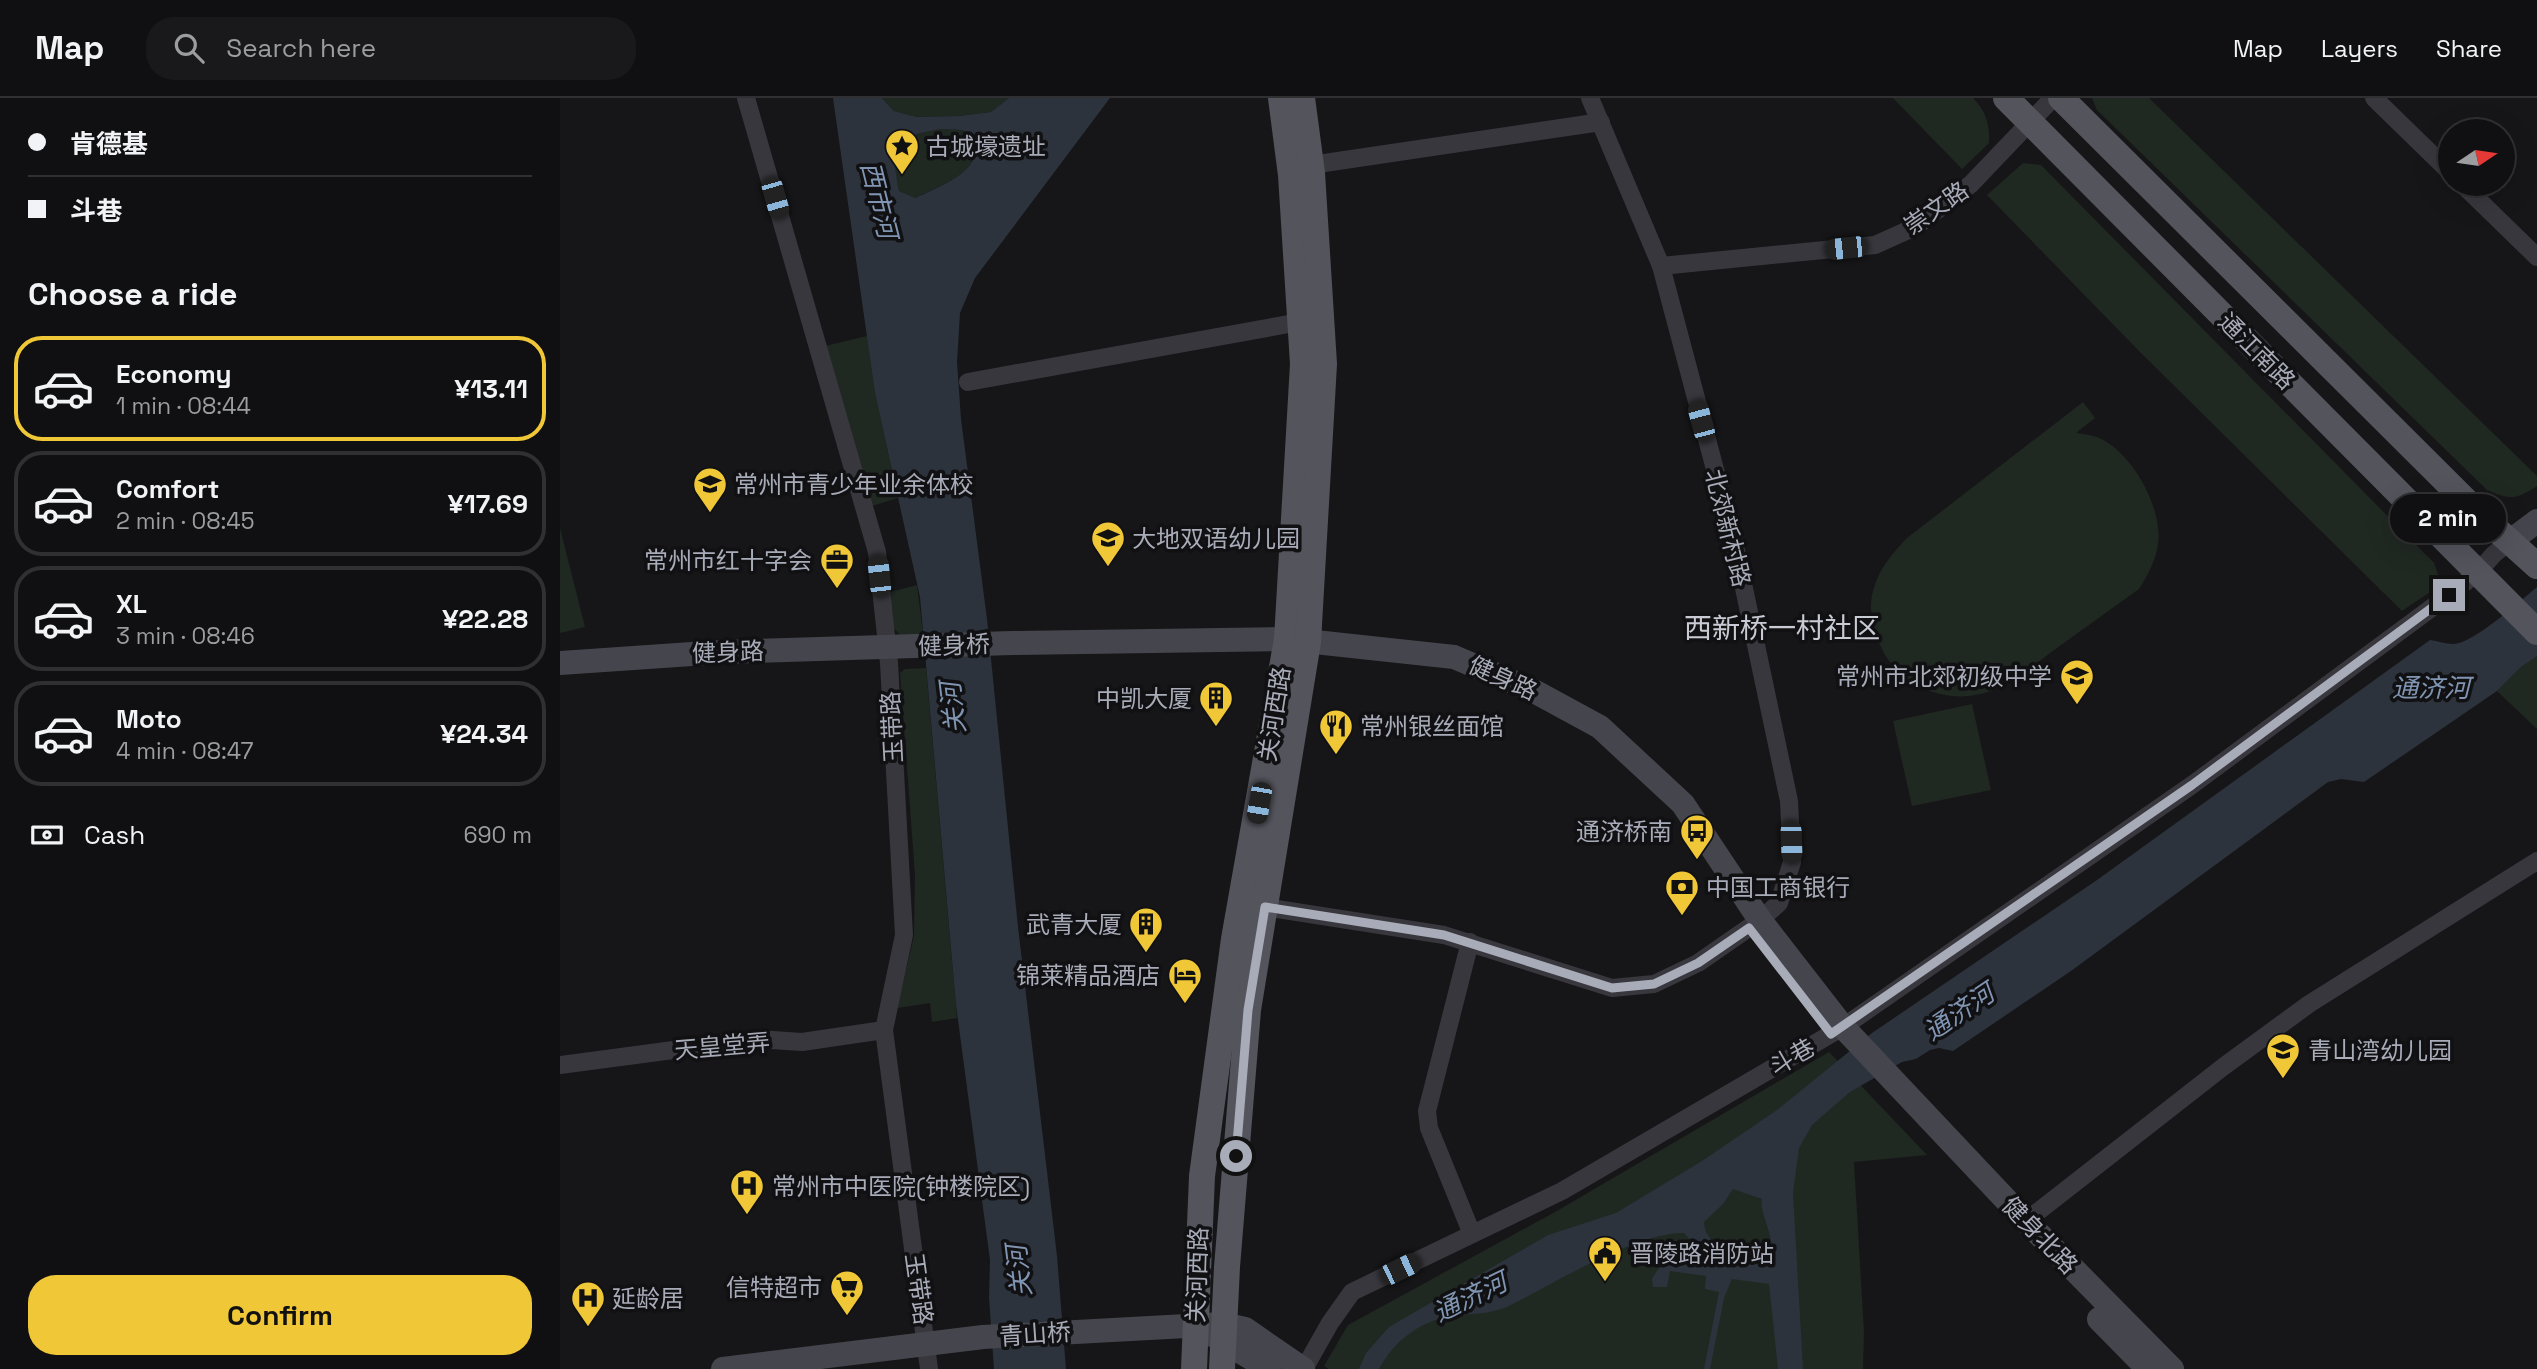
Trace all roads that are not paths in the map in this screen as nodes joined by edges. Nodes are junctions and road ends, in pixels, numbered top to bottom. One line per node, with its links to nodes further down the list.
1 (746, 98): 25 (street, 玉带路)
2 (1281, 98): 16 (main road, 关河西路)
3 (1302, 98): 12 (main road, 关河西路)
4 (1590, 98): 9 (street, 北郊新村路)
5 (2006, 98): 10 (main road, 通江南路)
6 (2053, 98): 10 (street, 崇文路)
7 (2062, 98): 19 (main road, 通江南路)
8 (2374, 98): 11 (street)
9 (1601, 122): 12 (street); 15 (street, 北郊新村路)
10 (2031, 122): 15 (street, 崇文路); 21 (main road, 通江南路)
11 (2438, 160)
12 (1311, 165): 23 (main road, 关河西路)
13 (2474, 196): 14 (street)
14 (2537, 257)
15 (1661, 266): 30 (street, 北郊新村路)
16 (1300, 322): 17 (street); 23 (main road, 关河西路)
17 (968, 382)
18 (2537, 521): 19 (main road)
19 (2509, 542): 20 (main road, 通江南路); 21 (street, 斗巷)
20 (2537, 566)
21 (2477, 573): 22 (main road, 通江南路); 33 (street, 斗巷)
22 (2537, 632)
23 (1296, 649): 24 (main road, 健身路); 29 (main road, 关河西路); 30 (main road, 健身路); 38 (main road, 关河西路)
24 (1012, 652): 25 (main road, 健身桥)
25 (892, 655): 26 (main road, 健身路); 27 (main road, 健身路); 32 (street, 玉带路)
26 (560, 663)
27 (560, 677)
28 (2537, 861): 36 (street)
29 (1265, 907): 31 (street, 北郊新村路); 39 (main road, 关河西路)
30 (1754, 924): 31 (street, 北郊新村路); 33 (main road, 健身路)
31 (1470, 942): 37 (street)
32 (884, 1030): 34 (street, 天皇堂弄); 40 (street, 玉带路)
33 (1837, 1030): 35 (main road, 健身路); 37 (street, 斗巷)
34 (560, 1065)
35 (1903, 1102): 36 (main road, 健身北路); 47 (main road, 健身北路)
36 (2026, 1221): 48 (main road, 健身北路)
37 (1472, 1234): 46 (street, 斗巷)
38 (1195, 1325): 39 (main road); 40 (main road, 青山桥); 43 (main road, 关河西路)
39 (1223, 1332): 44 (main road, 关河西路); 45 (main road); 46 (main road)
40 (927, 1344): 41 (main road, 青山桥); 42 (street, 玉带路)
41 (723, 1369)
42 (929, 1369)
43 (1194, 1369)
44 (1222, 1369)
45 (1269, 1369)
46 (1304, 1369)
47 (2148, 1369)
48 (2172, 1369)

